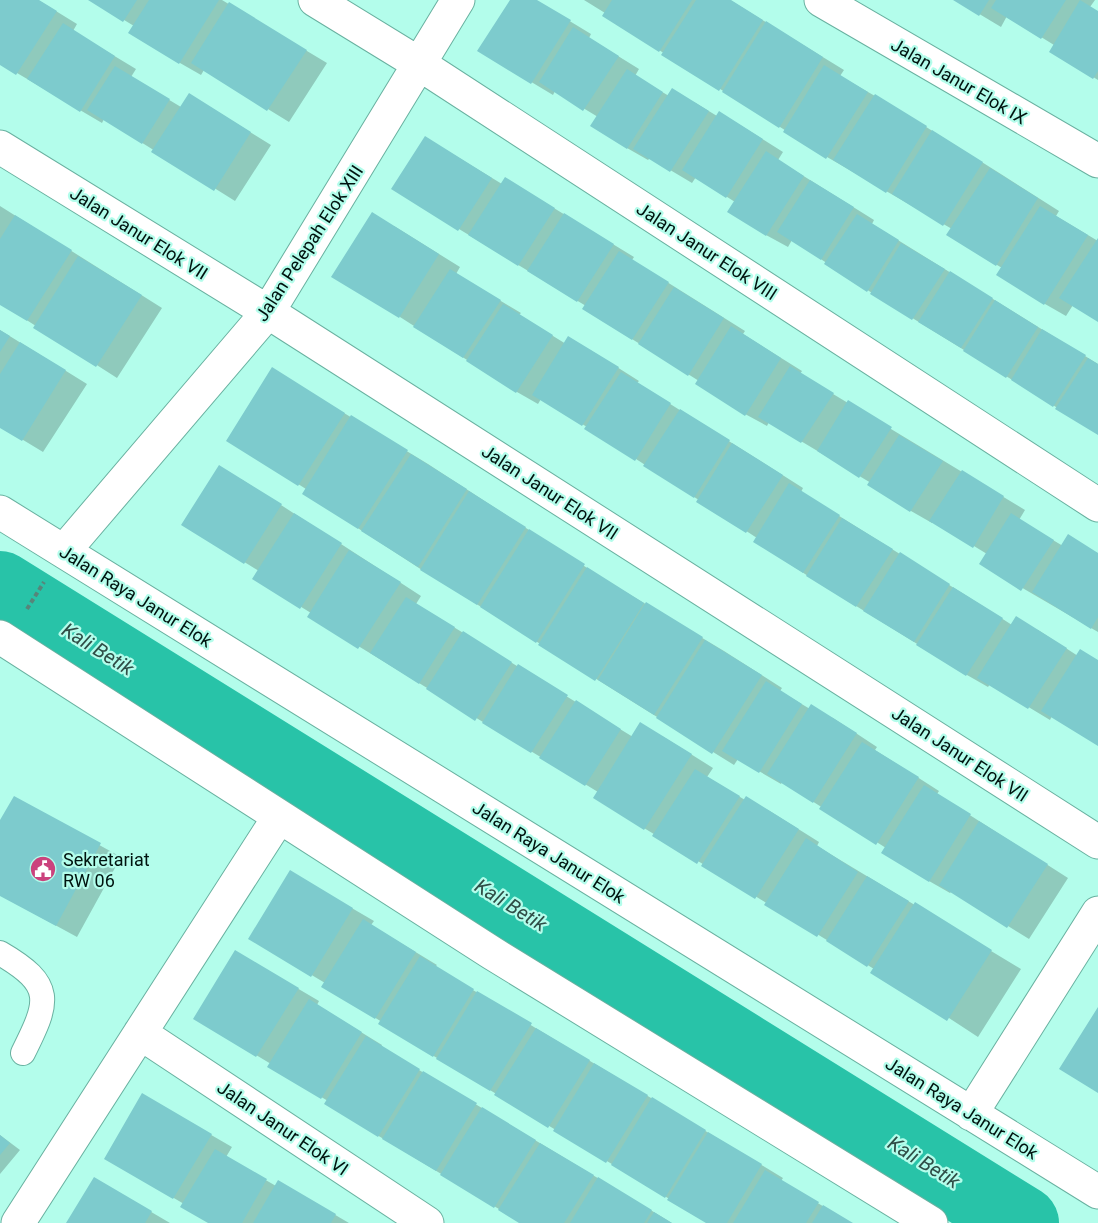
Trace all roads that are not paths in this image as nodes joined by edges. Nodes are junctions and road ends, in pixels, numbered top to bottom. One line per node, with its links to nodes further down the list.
1 (315, 0): 4 (street, Jalan Janur Elok VIII)
2 (458, 0): 4 (street, Jalan Pelepah Elok XIII)
3 (821, 0): 6 (street, Jalan Janur Elok IX)
4 (421, 64): 7 (street, Jalan Pelepah Elok XIII); 8 (street, Jalan Janur Elok VIII)
5 (0, 147): 7 (street, Jalan Janur Elok VII)
6 (1098, 161)
7 (268, 312): 10 (street, Jalan Pelepah Elok XIII); 13 (street, Jalan Janur Elok VII)
8 (1098, 505)
9 (0, 512): 10 (street, Jalan Raya Janur Elok)
10 (56, 564): 18 (street, Jalan Raya Janur Elok)
11 (8, 639): 12 (street)
12 (279, 818): 16 (street); 22 (street)
13 (1098, 842)
14 (1098, 913): 18 (street)
15 (0, 953): 17 (lane)
16 (140, 1033): 20 (street); 21 (street, Jalan Janur Elok VI)
17 (23, 1053)
18 (971, 1114): 19 (street, Jalan Raya Janur Elok)
19 (1098, 1192)
20 (18, 1223)
21 (427, 1223)
22 (931, 1223)

